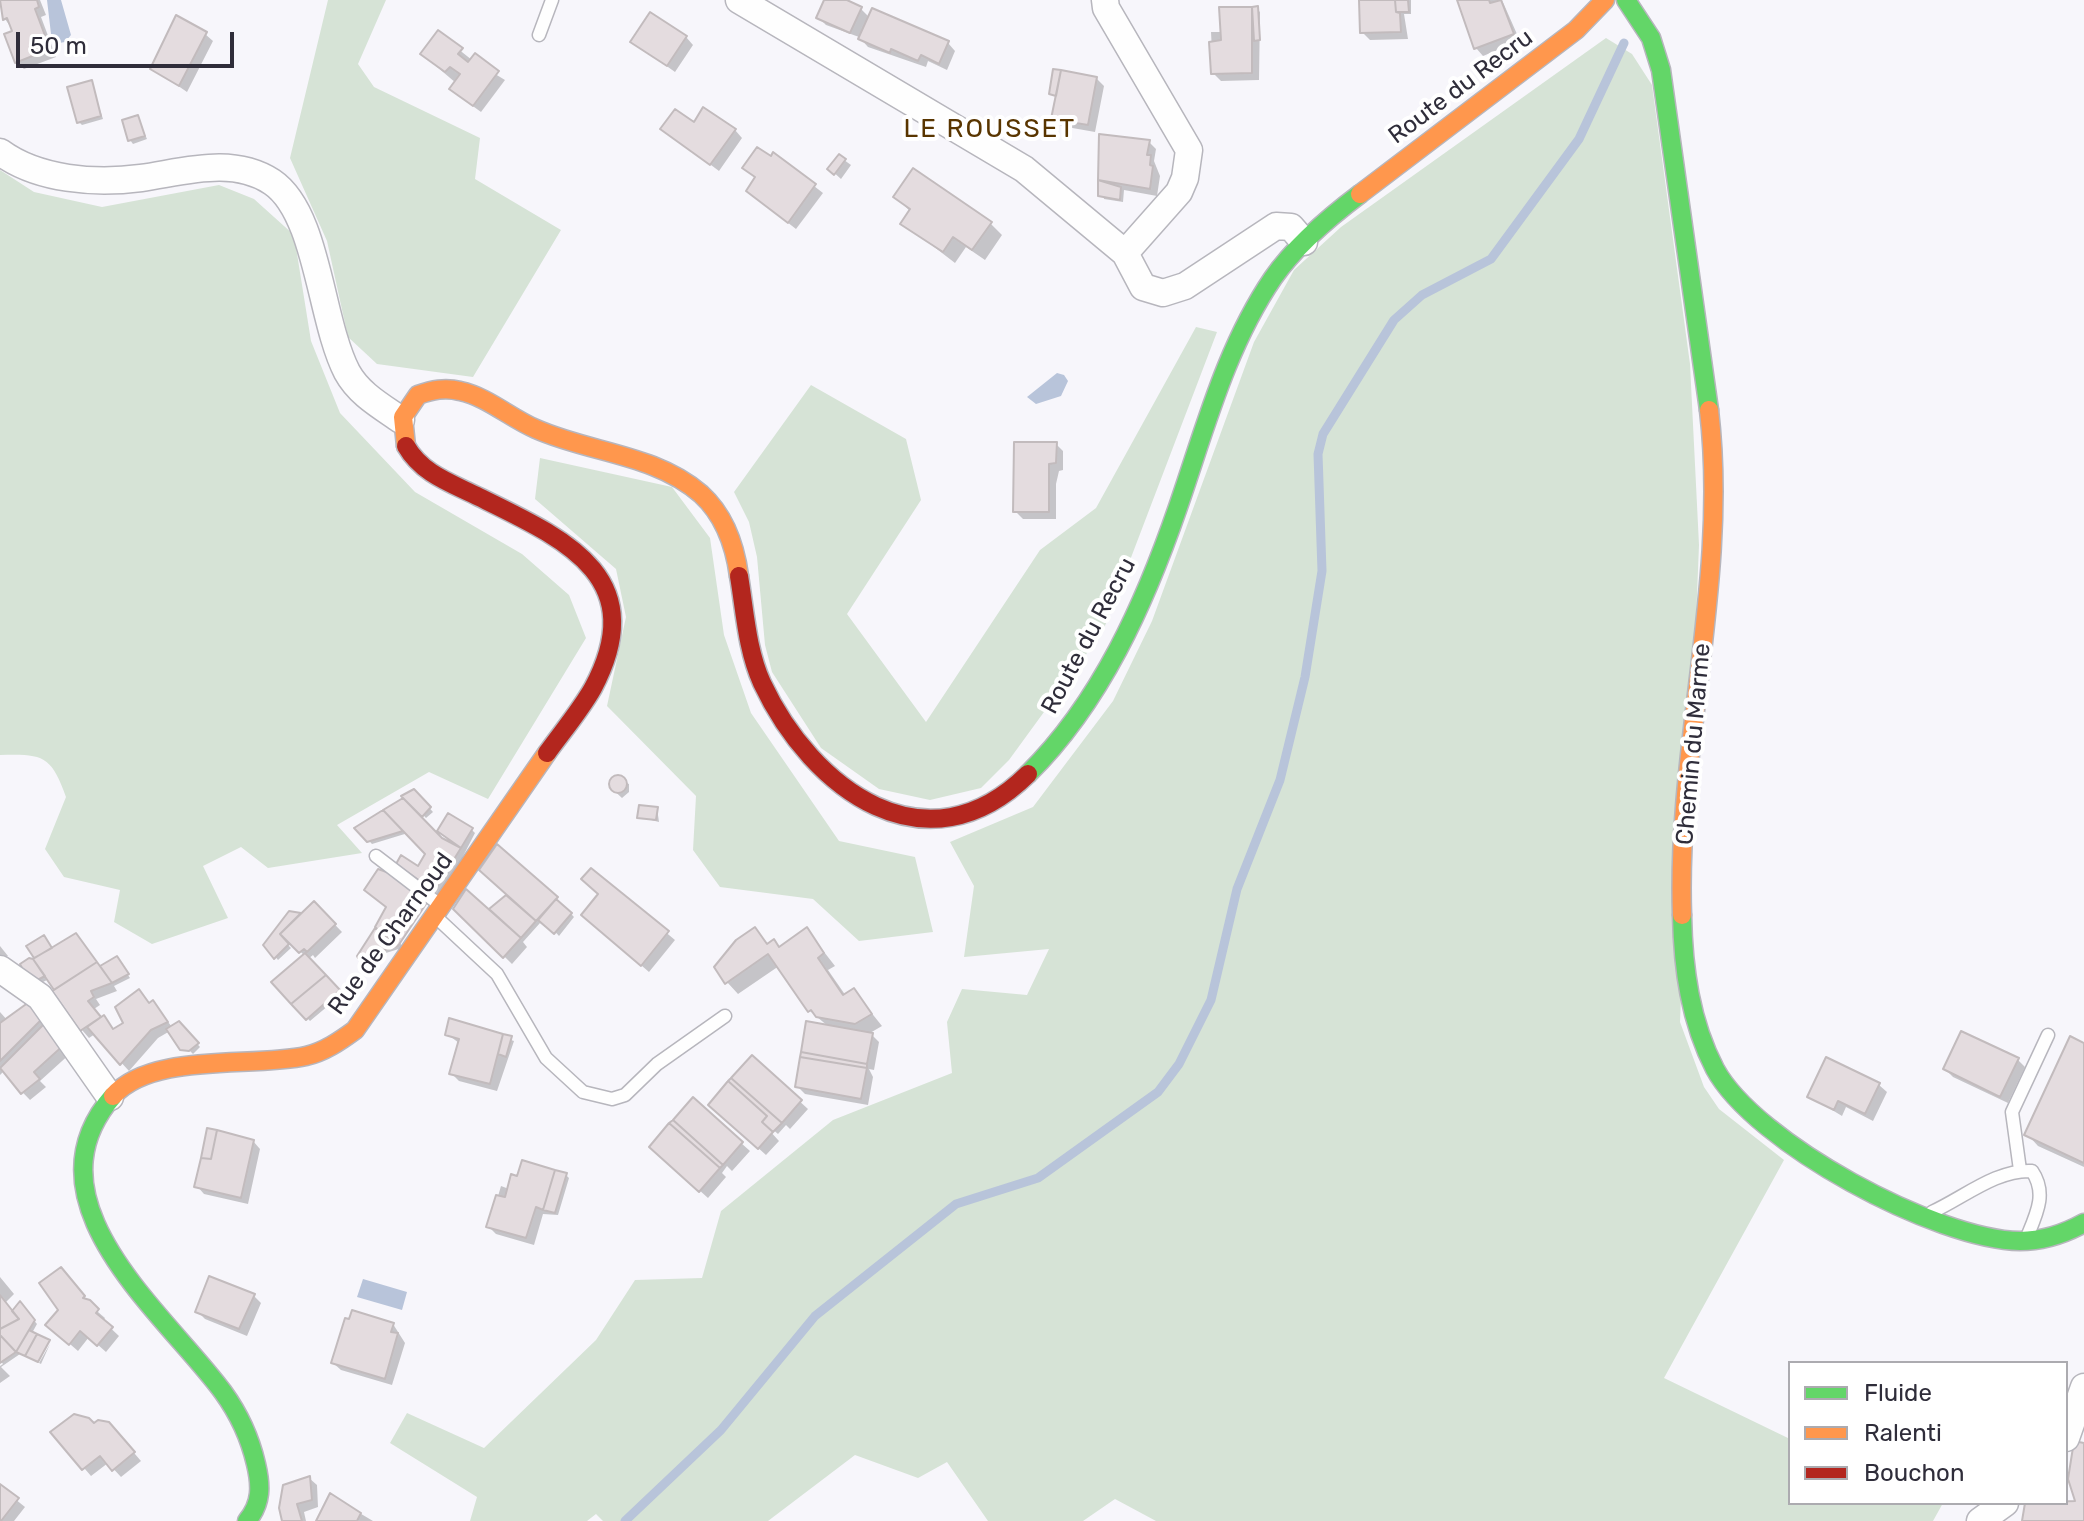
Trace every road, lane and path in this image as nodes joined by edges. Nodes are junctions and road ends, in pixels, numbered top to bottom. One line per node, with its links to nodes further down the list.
1 (552, 0): 6 (lane)
2 (739, 0): 9 (street)
3 (1105, 0): 9 (street)
4 (1605, 0): 8 (street, Route du Recru)
5 (1626, 0): 18 (street, Chemin du Marme)
6 (539, 35)
7 (0, 152): 10 (street)
8 (1304, 242): 9 (street); 10 (street, Route du Recru)
9 (1125, 253)
10 (401, 420): 12 (street, Rue de Charnoud)
11 (376, 856): 12 (lane)
12 (438, 911): 14 (lane); 16 (street, Rue de Charnoud)
13 (0, 969): 16 (street)
14 (725, 1016)
15 (2048, 1035): 17 (lane)
16 (110, 1097): 24 (street)
17 (2020, 1170): 18 (lane); 20 (lane)
18 (1925, 1215): 20 (street, Chemin du Marme)
19 (2084, 1223): 20 (street, Chemin du Marme)
20 (2026, 1240)
21 (2084, 1387): 22 (street)
22 (2068, 1432)
23 (2002, 1505): 25 (street)
24 (247, 1521)
25 (1980, 1521)

